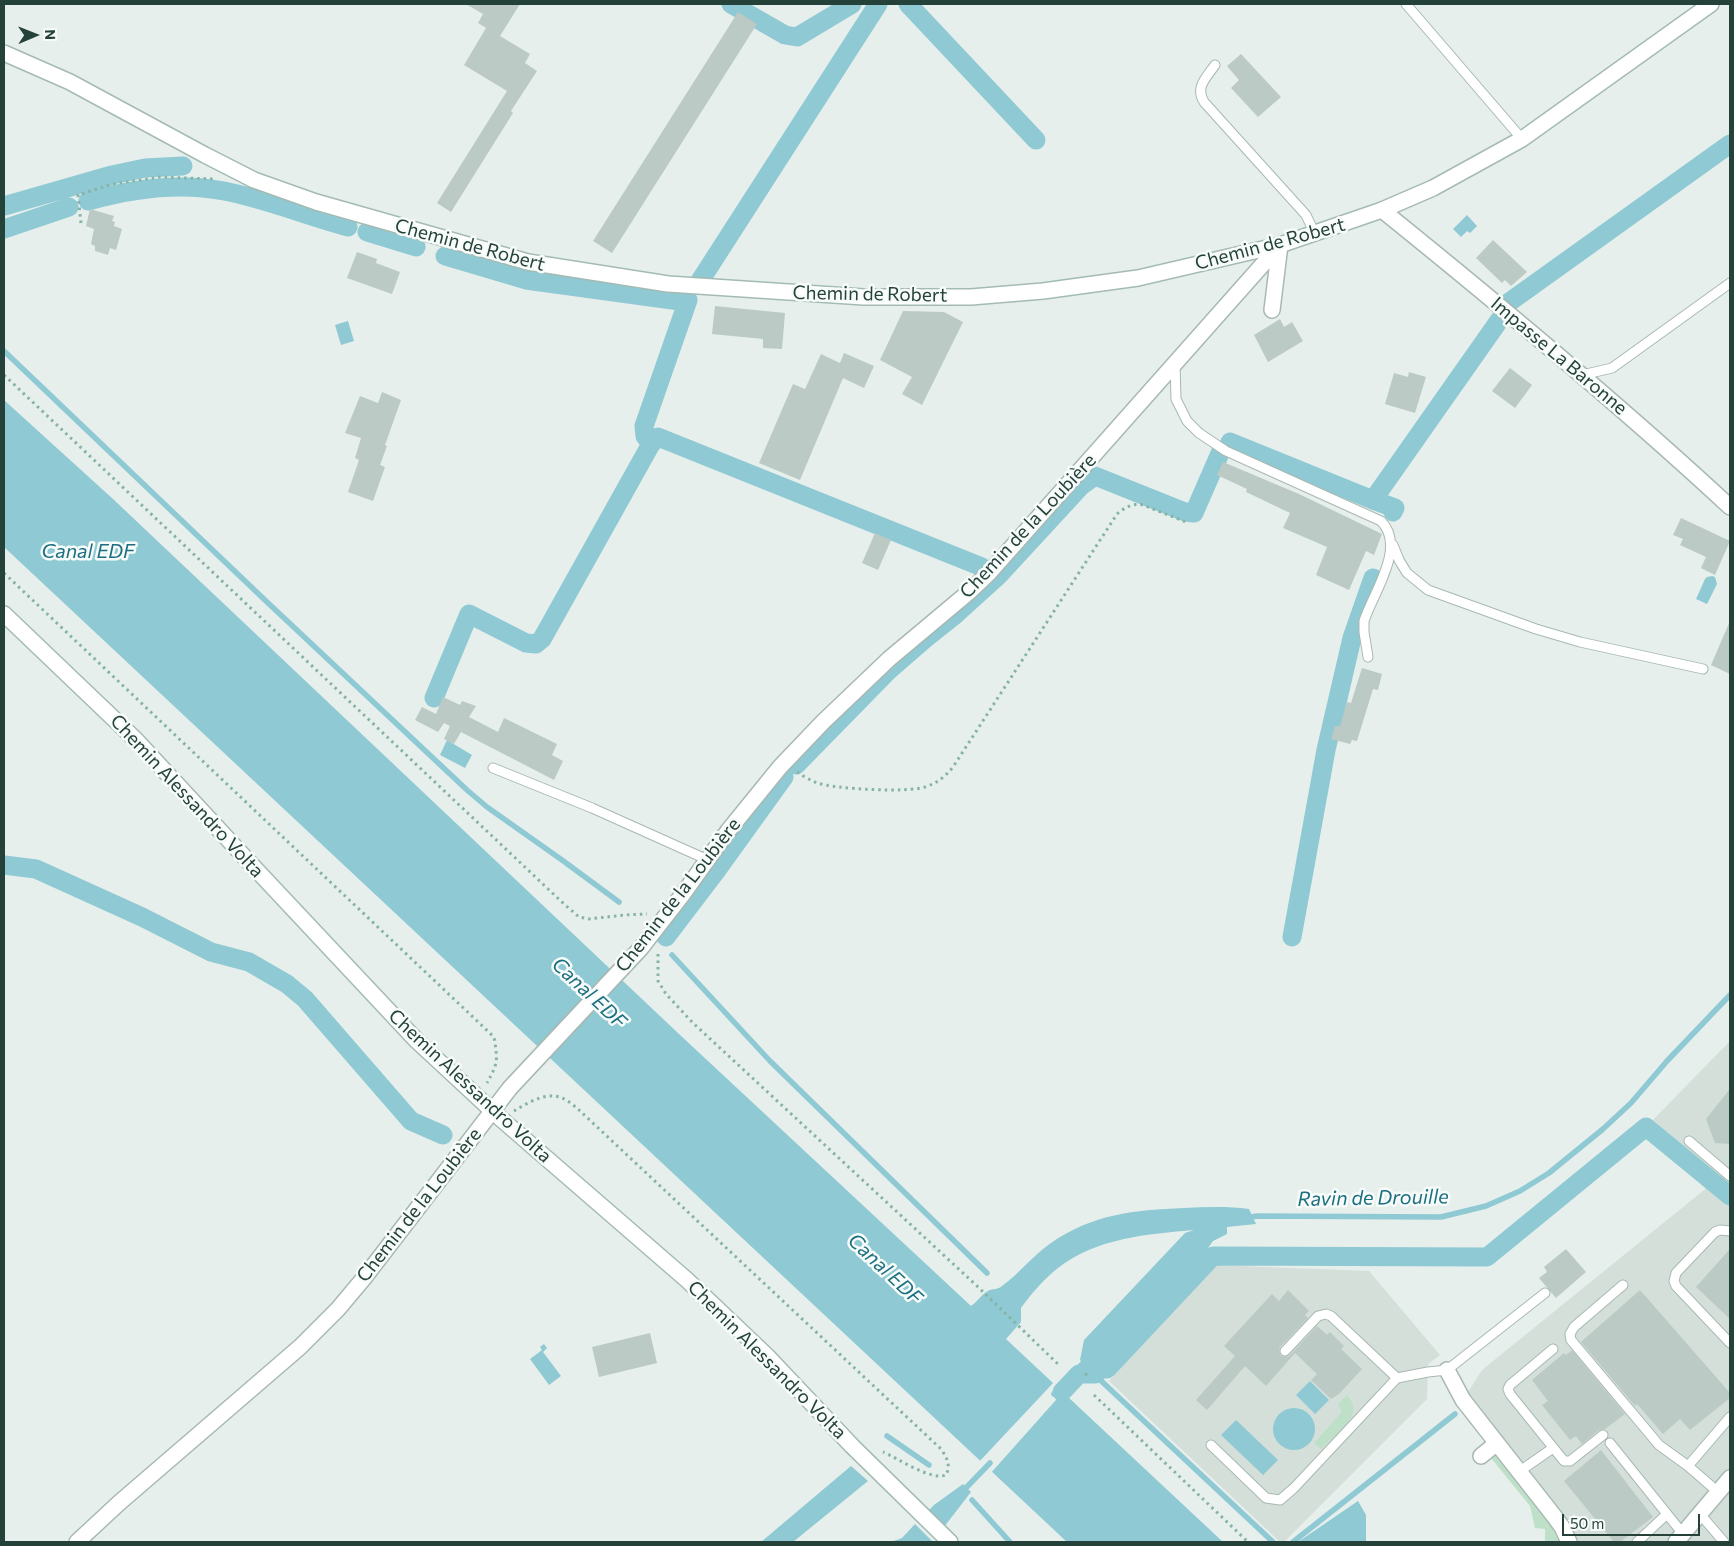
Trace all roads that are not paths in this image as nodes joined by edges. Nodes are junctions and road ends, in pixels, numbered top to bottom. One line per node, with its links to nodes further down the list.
1 (1406, 4): 5 (lane)
2 (1711, 4): 5 (street, Chemin de Robert)
3 (4, 53): 8 (street, Chemin de Robert)
4 (1215, 65): 7 (lane)
5 (1522, 139): 6 (street, Chemin de Robert)
6 (1382, 210): 7 (street, Chemin de Robert); 12 (street, Impasse La Baronne)
7 (1315, 234): 8 (street, Chemin de Robert)
8 (1280, 245): 10 (street); 11 (street, Chemin de la Loubière)
9 (1730, 283): 12 (lane)
10 (1272, 310)
11 (1175, 362): 14 (lane); 19 (street, Chemin de la Loubière)
12 (1582, 375): 13 (street, Impasse La Baronne)
13 (1730, 507)
14 (1390, 535): 16 (lane); 17 (lane)
15 (4, 614): 20 (street, Chemin Alessandro Volta)
16 (1368, 657)
17 (1703, 669)
18 (493, 768): 19 (lane)
19 (708, 860): 20 (street, Chemin de la Loubière)
20 (496, 1114): 46 (street, Chemin Alessandro Volta); 47 (street, Chemin de la Loubière)
21 (1689, 1141): 23 (lane)
22 (1730, 1163): 23 (lane)
23 (1727, 1173)
24 (1730, 1231): 27 (lane)
25 (1623, 1285): 39 (lane)
26 (1545, 1293): 30 (lane)
27 (1730, 1343)
28 (1553, 1349): 37 (lane)
29 (1285, 1351): 31 (lane)
30 (1447, 1370): 31 (lane); 34 (street)
31 (1397, 1378): 36 (lane)
32 (1730, 1417): 39 (lane)
33 (1604, 1436): 37 (lane)
34 (1497, 1443): 38 (street); 40 (street)
35 (1610, 1443): 43 (lane)
36 (1211, 1445)
37 (1552, 1448): 40 (lane)
38 (1481, 1456)
39 (1688, 1466): 42 (lane)
40 (1520, 1471): 48 (street)
41 (1730, 1478): 42 (street)
42 (1718, 1492): 44 (street)
43 (1667, 1514): 45 (lane); 49 (lane)
44 (1700, 1514): 45 (street); 50 (lane)
45 (1679, 1538)
46 (947, 1540)
47 (77, 1542)
48 (1569, 1542)
49 (1637, 1542)
50 (1724, 1542)

